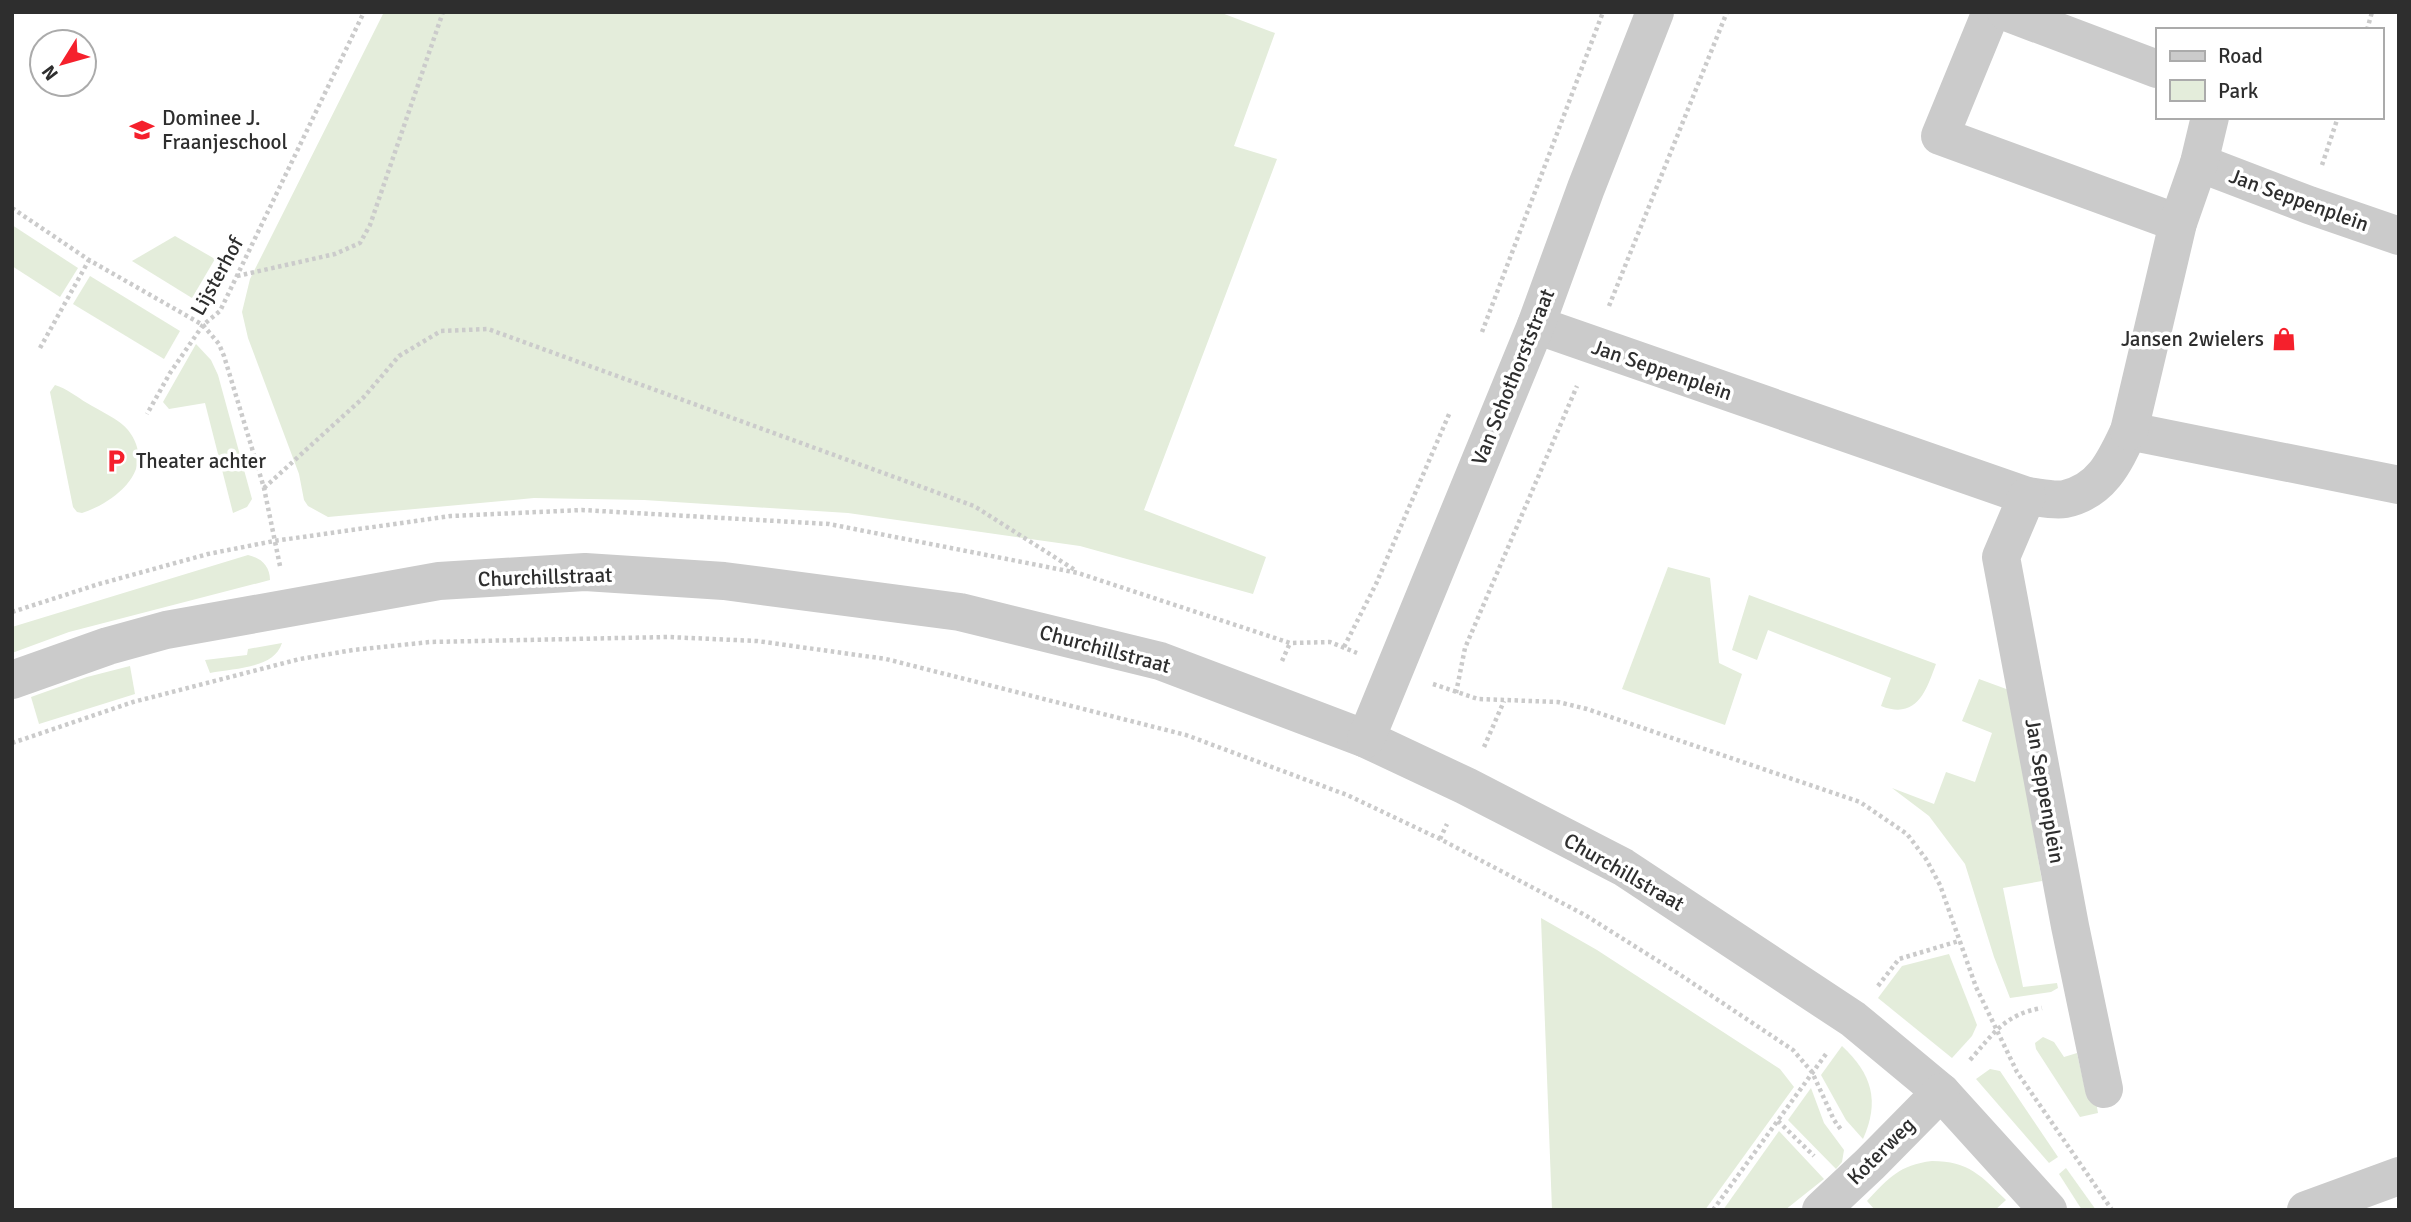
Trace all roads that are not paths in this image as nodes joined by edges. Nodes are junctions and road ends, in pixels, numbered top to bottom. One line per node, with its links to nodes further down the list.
1 (1655, 12): 9 (street, Van Schothorststraat)
2 (1991, 12): 7 (street)
3 (2006, 12): 4 (street)
4 (2156, 69)
5 (2210, 119): 6 (street, Jan Seppenplein)
6 (2199, 163): 7 (street, Jan Seppenplein); 8 (street, Jan Seppenplein)
7 (2178, 223): 10 (street, Jan Seppenplein)
8 (2399, 236)
9 (1536, 325): 12 (street, Jan Seppenplein); 14 (street, Van Schothorststraat)
10 (2129, 431): 11 (street); 12 (street, Jan Seppenplein)
11 (2399, 485)
12 (2026, 496): 15 (street, Jan Seppenplein)
13 (12, 680): 14 (street, Churchillstraat)
14 (1366, 739): 16 (street, Churchillstraat)
15 (2104, 1089)
16 (1941, 1092): 18 (street, Koterweg); 19 (street, Churchillstraat)
17 (2399, 1176): 20 (street)
18 (1821, 1210)
19 (2048, 1210)
20 (2306, 1210)

